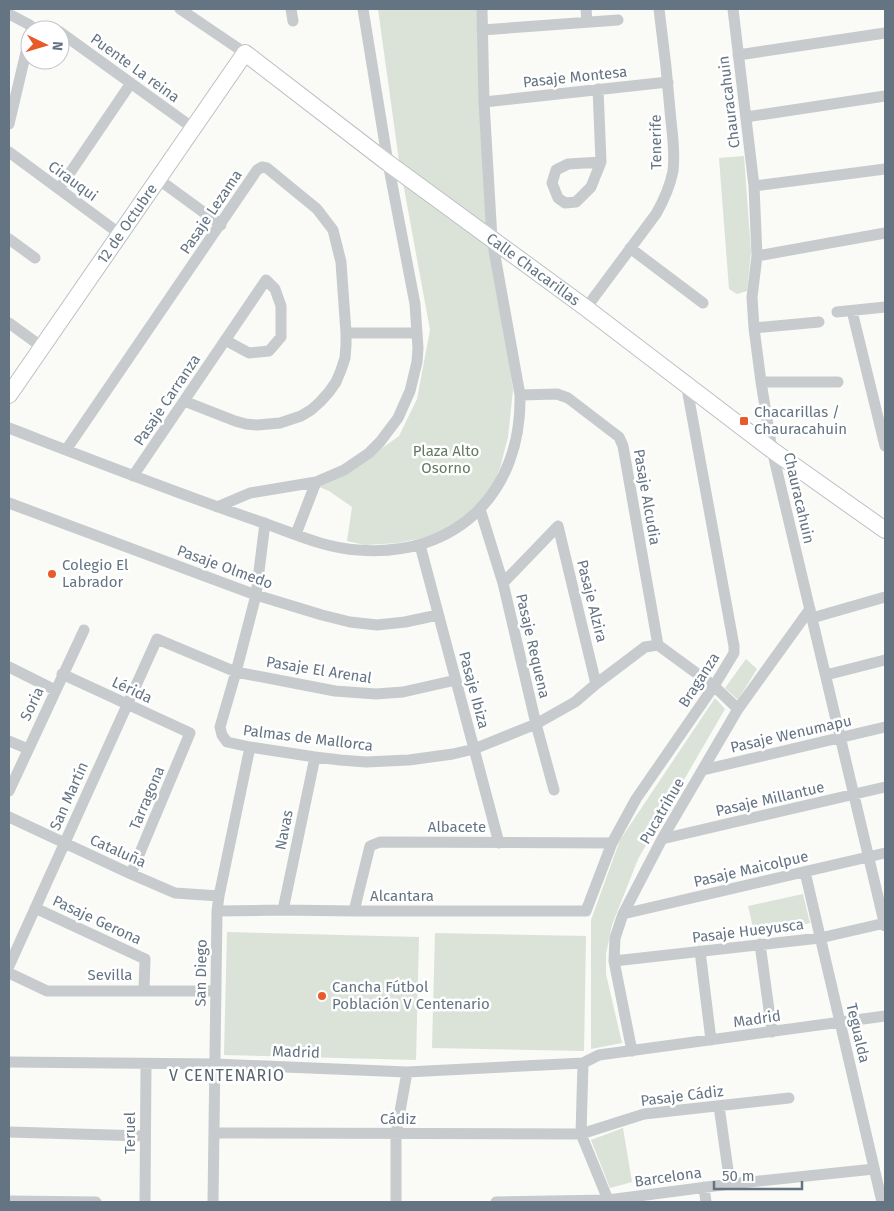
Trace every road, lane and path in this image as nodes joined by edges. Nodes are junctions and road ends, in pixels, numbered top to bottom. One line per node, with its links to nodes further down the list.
1 (180, 9): 16 (street, Calle Chacarillas)
2 (291, 9): 11 (street)
3 (363, 9): 29 (street)
4 (482, 9): 13 (street)
5 (586, 9): 12 (street)
6 (659, 9): 19 (street, Tenerife)
7 (733, 9): 17 (street, Chauracahuin)
8 (9, 14): 9 (street)
9 (20, 20)
10 (618, 20): 12 (street)
11 (293, 21)
12 (587, 22): 13 (street)
13 (482, 30): 23 (street)
14 (885, 33): 17 (street)
15 (70, 39): 20 (street, Puente La reina)
16 (245, 53): 26 (street, 12 de Octubre); 29 (street, Calle Chacarillas)
17 (738, 55): 24 (street, Chauracahuin)
18 (22, 70): 25 (street)
19 (668, 82): 21 (street, Pasaje Montesa); 39 (street, Tenerife)
20 (131, 83): 26 (street, Puente La reina); 33 (street)
21 (598, 89): 23 (street, Pasaje Montesa); 28 (street)
22 (885, 96): 24 (street)
23 (484, 102): 38 (street)
24 (746, 117): 32 (street, Chauracahuin)
25 (9, 124)
26 (193, 128): 31 (street, 12 de Octubre)
27 (9, 152): 33 (street, Cirauqui)
28 (601, 162): 28 (street)
29 (388, 163): 38 (street, Calle Chacarillas); 51 (street)
30 (885, 169): 32 (street)
31 (158, 179): 34 (street); 36 (street, 12 de Octubre)
32 (754, 186): 40 (street, Chauracahuin)
33 (59, 189): 36 (street, Cirauqui)
34 (221, 225): 50 (street, Pasaje Lezama); 62 (street, Pasaje Lezama)
35 (885, 233): 40 (street)
36 (120, 234): 53 (street, 12 de Octubre)
37 (9, 239): 41 (street)
38 (492, 239): 44 (street, Calle Chacarillas); 58 (street)
39 (630, 248): 42 (street); 44 (street, Tenerife)
40 (758, 256): 49 (street, Chauracahuin)
41 (35, 258)
42 (703, 303)
43 (885, 307): 45 (street)
44 (586, 308): 56 (street, Calle Chacarillas)
45 (852, 311): 46 (street); 61 (street)
46 (837, 312)
47 (819, 322): 49 (street)
48 (9, 323): 53 (street)
49 (754, 328): 54 (street, Chauracahuin)
50 (346, 333): 51 (street); 59 (street, Pasaje Lezama)
51 (417, 333): 65 (street)
52 (225, 340): 52 (street, Pasaje Carranza); 59 (street, Pasaje Carranza)
53 (42, 347): 57 (street, 12 de Octubre)
54 (761, 382): 55 (street); 63 (street, Chauracahuin)
55 (838, 382)
56 (686, 383): 63 (street, Calle Chacarillas); 88 (street, Braganza)
57 (9, 395)
58 (520, 395): 68 (street); 80 (street, Pasaje Alcudia)
59 (184, 401): 64 (street, Pasaje Carranza)
60 (9, 428): 62 (street)
61 (885, 446)
62 (66, 450): 64 (street)
63 (772, 450): 70 (street, Calle Chacarillas); 76 (street, Chauracahuin)
64 (133, 476): 67 (street)
65 (316, 482): 67 (street); 71 (street)
66 (9, 502): 74 (street, Pasaje Olmedo)
67 (216, 507): 69 (street)
68 (480, 509): 72 (street); 73 (street, Pasaje Requena)
69 (264, 523): 71 (street); 74 (street, Palmas de Mallorca)
70 (885, 530)
71 (296, 534): 72 (street)
72 (420, 545): 77 (street, Pasaje Ibiza)
73 (503, 583): 87 (street, Pasaje Alzira); 92 (street, Pasaje Requena)
74 (256, 595): 77 (street, Pasaje Olmedo); 83 (street, Palmas de Mallorca)
75 (885, 597): 76 (street)
76 (811, 614): 85 (street, Chauracahuin); 91 (street, Pucatrihue)
77 (438, 615): 86 (street, Pasaje Ibiza)
78 (84, 630): 84 (street, Soria)
79 (157, 639): 83 (street, Pasaje El Arenal); 90 (street, San Martín)
80 (658, 646): 87 (street, Palmas de Mallorca); 88 (street)
81 (885, 660): 85 (street)
82 (9, 667): 89 (street)
83 (236, 672): 86 (street, Pasaje El Arenal); 97 (street, Palmas de Mallorca)
84 (62, 674): 89 (street, Soria); 90 (street, Lérida)
85 (826, 675): 95 (street, Chauracahuin)
86 (456, 680): 98 (street, Pasaje Ibiza)
87 (596, 684): 92 (street, Palmas de Mallorca)
88 (714, 686): 91 (street); 110 (street, Braganza)
89 (55, 690): 99 (street, Soria)
90 (128, 704): 94 (street, Lérida); 108 (street, San Martín)
91 (738, 709): 101 (street, Pucatrihue)
92 (536, 724): 98 (street, Palmas de Mallorca); 103 (street, Pasaje Requena)
93 (885, 727): 95 (street, Pasaje Wenumapu)
94 (190, 733): 114 (street, Tarragona)
95 (840, 737): 101 (street, Pasaje Wenumapu); 105 (street, Chauracahuin)
96 (9, 740): 99 (street)
97 (250, 747): 100 (street, Palmas de Mallorca); 115 (street, San Diego)
98 (474, 749): 100 (street, Palmas de Mallorca); 109 (street, Pasaje Ibiza)
99 (28, 750): 104 (street, Soria)
100 (315, 757): 117 (street, Navas)
101 (703, 770): 107 (street, Pucatrihue)
102 (885, 787): 105 (street, Pasaje Millantue)
103 (554, 790)
104 (9, 792)
105 (854, 795): 107 (street, Pasaje Millantue); 112 (street, Chauracahuin)
106 (9, 817): 108 (street, Cataluña)
107 (662, 839): 121 (street, Pucatrihue)
108 (64, 843): 114 (street, Cataluña); 116 (street, San Martín)
109 (499, 843): 110 (street, Albacete); 119 (street, Albacete)
110 (612, 843): 120 (street, Braganza)
111 (885, 853): 112 (street, Pasaje Maicolpue)
112 (869, 857): 113 (street, Pasaje Maicolpue); 122 (street, Chauracahuin)
113 (805, 872): 121 (street, Pasaje Maicolpue); 123 (street, Tegualda)
114 (131, 874): 115 (street, Cataluña)
115 (219, 896): 118 (street, San Diego)
116 (35, 908): 127 (street, San Martín); 129 (street, Pasaje Gerona)
117 (284, 910): 118 (street, Alcantara); 119 (street, Alcantara)
118 (217, 911): 130 (street, San Diego)
119 (354, 911): 120 (street, Alcantara)
120 (586, 911)
121 (623, 914): 126 (street, Pucatrihue)
122 (885, 924): 123 (street, Pasaje Hueyusca)
123 (820, 938): 124 (street, Pasaje Hueyusca); 132 (street, Tegualda)
124 (760, 944): 125 (street, Pasaje Hueyusca); 133 (street)
125 (700, 951): 126 (street, Pasaje Hueyusca); 134 (street)
126 (614, 961): 135 (street, Pucatrihue)
127 (9, 966)
128 (9, 973): 129 (street, Sevilla)
129 (144, 990): 130 (street, Sevilla)
130 (216, 991): 139 (street, San Diego)
131 (885, 1016): 132 (street, Madrid)
132 (840, 1023): 133 (street, Madrid); 148 (street, Tegualda)
133 (772, 1032): 134 (street, Madrid)
134 (711, 1040): 135 (street, Madrid)
135 (632, 1052): 137 (street)
136 (9, 1062): 138 (street, Madrid)
137 (583, 1063): 140 (street, Madrid); 146 (street)
138 (146, 1064): 139 (street, Madrid); 147 (street, Teruel)
139 (215, 1064): 140 (street, Madrid); 144 (street, San Diego)
140 (407, 1072): 145 (street)
141 (789, 1098): 142 (street, Pasaje Cádiz)
142 (719, 1106): 146 (street, Pasaje Cádiz); 149 (street)
143 (9, 1132): 147 (street)
144 (214, 1133): 145 (street, Cádiz); 155 (street, San Diego)
145 (396, 1134): 146 (street, Cádiz); 156 (street)
146 (581, 1134): 152 (street)
147 (145, 1136): 154 (street, Teruel)
148 (874, 1169): 149 (street, Barcelona); 160 (street, Tegualda)
149 (730, 1184): 150 (street, Barcelona)
150 (704, 1187): 152 (street, Barcelona); 159 (street)
151 (9, 1201): 153 (street)
152 (609, 1201): 158 (street, Barcelona)
153 (96, 1202)
154 (145, 1202)
155 (213, 1202)
156 (396, 1202)
157 (496, 1202): 158 (street, Barcelona)
158 (574, 1202)
159 (706, 1202)
160 (882, 1202)

